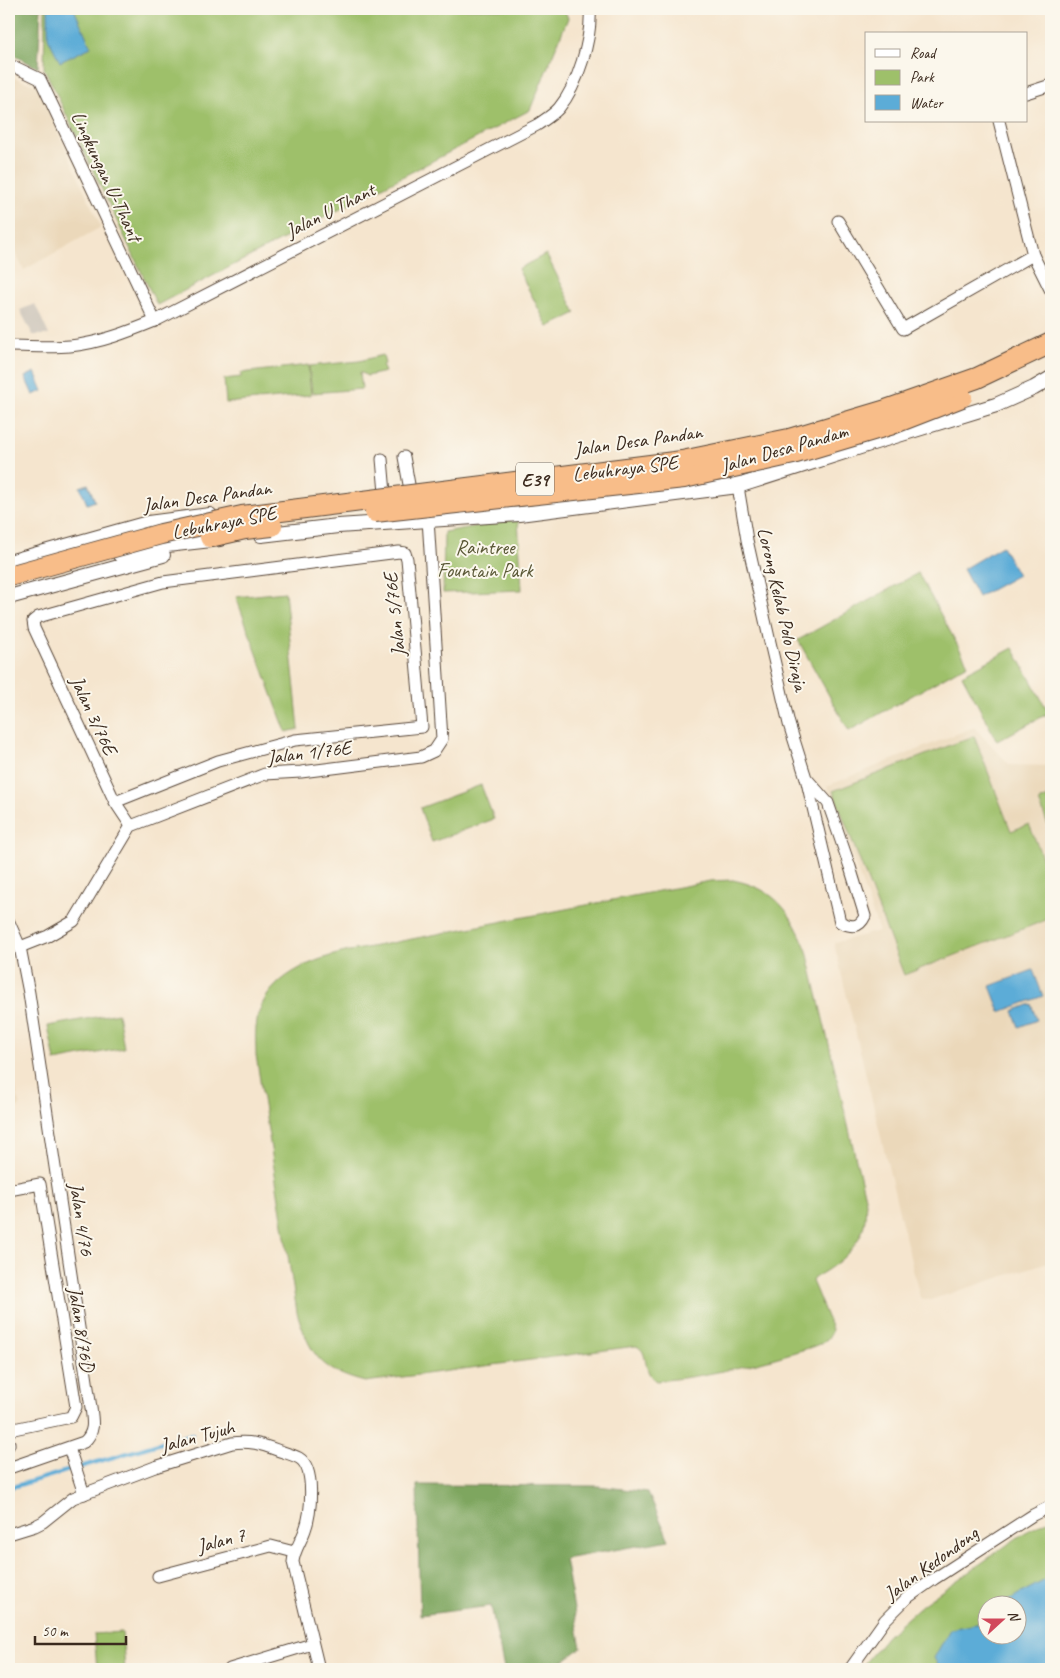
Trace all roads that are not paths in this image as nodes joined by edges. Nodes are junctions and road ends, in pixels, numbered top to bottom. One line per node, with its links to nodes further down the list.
1 (590, 9): 9 (street, Jalan U Thant)
2 (9, 68): 9 (street, Lingkungan U-Thant)
3 (1051, 84): 4 (street)
4 (1028, 92)
5 (999, 122): 7 (street)
6 (838, 222): 7 (street)
7 (1033, 255): 8 (street)
8 (1051, 291)
9 (155, 321): 12 (street, Jalan U Thant)
10 (1051, 334): 15 (street, Jalan Desa Pandan)
11 (1051, 343): 24 (highway, Lebuhraya SPE / E39, bridge)
12 (9, 346)
13 (1051, 359): 26 (highway, Lebuhraya SPE / E39, bridge)
14 (1051, 378): 18 (street, Jalan Desa Pandam)
15 (731, 446): 18 (street, Lorong Kelab Polo Diraja); 19 (street, Jalan Desa Pandan)
16 (404, 457): 19 (street)
17 (382, 459): 20 (street)
18 (738, 486): 21 (street, Jalan Desa Pandam); 29 (street, Lorong Kelab Polo Diraja)
19 (410, 490): 20 (street, Jalan Desa Pandan)
20 (385, 493): 23 (street, Jalan Desa Pandan)
21 (428, 519): 22 (street); 31 (street, Jalan 1/76E)
22 (274, 534): 25 (street); 27 (street)
23 (9, 562)
24 (9, 576)
25 (9, 586)
26 (9, 590)
27 (9, 597)
28 (38, 617): 30 (street, Jalan 3/76E); 30 (street, Jalan 5/76E)
29 (806, 778): 29 (street, Lorong Kelab Polo Diraja)
30 (115, 802): 31 (street, Jalan 3/76E)
31 (131, 826): 33 (street)
32 (9, 922): 33 (street, Jalan 4/76)
33 (20, 947): 36 (street, Jalan 4/76)
34 (9, 1190): 35 (street, Jalan 8/76D)
35 (9, 1430)
36 (69, 1448): 37 (street, Jalan 4/76); 38 (street)
37 (9, 1468)
38 (84, 1494): 40 (street, Jalan Tujuh); 41 (street, Jalan Tujuh)
39 (1051, 1506): 46 (street, Jalan Kedondong)
40 (9, 1534)
41 (294, 1552): 42 (street, Jalan 7); 43 (street, Jalan Tujuh)
42 (158, 1576)
43 (312, 1644): 44 (street); 45 (street, Jalan Tujuh)
44 (230, 1669)
45 (319, 1669)
46 (850, 1669)

